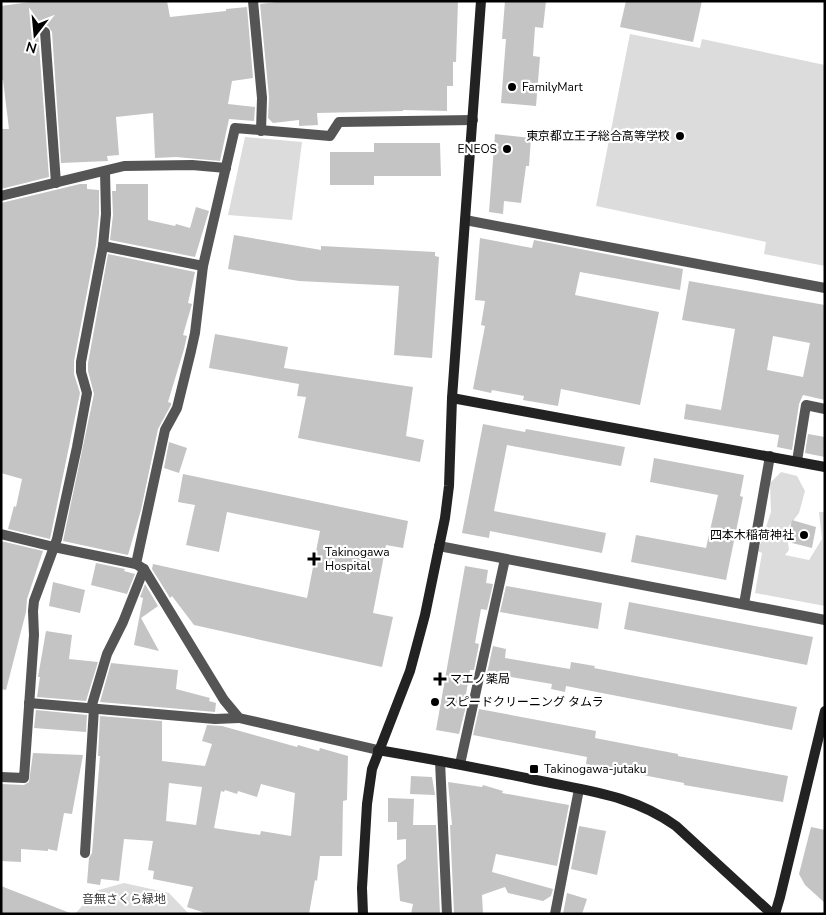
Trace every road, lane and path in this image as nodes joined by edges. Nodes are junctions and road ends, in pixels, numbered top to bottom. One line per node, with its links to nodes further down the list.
1 (252, 1): 5 (street)
2 (481, 1): 4 (street)
3 (45, 32): 8 (street)
4 (473, 120): 5 (street); 10 (street)
5 (261, 131): 6 (street)
6 (226, 168): 7 (street); 12 (street)
7 (105, 171): 8 (street); 11 (street)
8 (56, 183): 9 (street)
9 (1, 196)
10 (465, 220): 13 (street); 14 (street)
11 (103, 246): 12 (street); 21 (street)
12 (202, 266): 23 (street)
13 (825, 288)
14 (452, 398): 16 (street); 20 (street)
15 (825, 409): 17 (street)
16 (770, 456): 17 (street); 24 (street)
17 (797, 461): 18 (street)
18 (825, 468)
19 (1, 534): 21 (street)
20 (439, 546): 22 (street); 30 (street)
21 (54, 547): 23 (street); 26 (street)
22 (505, 559): 24 (street); 32 (street)
23 (140, 566): 27 (street); 29 (street)
24 (744, 604): 25 (street)
25 (825, 620)
26 (29, 703): 27 (street); 33 (street)
27 (92, 708): 29 (street); 35 (street)
28 (825, 711): 39 (street)
29 (239, 718): 30 (street)
30 (378, 750): 31 (street); 36 (street)
31 (440, 761): 32 (street); 37 (street)
32 (460, 764): 34 (street)
33 (1, 777)
34 (580, 789): 38 (street); 39 (street)
35 (85, 853)
36 (363, 914)
37 (447, 914)
38 (555, 914)
39 (773, 914)

